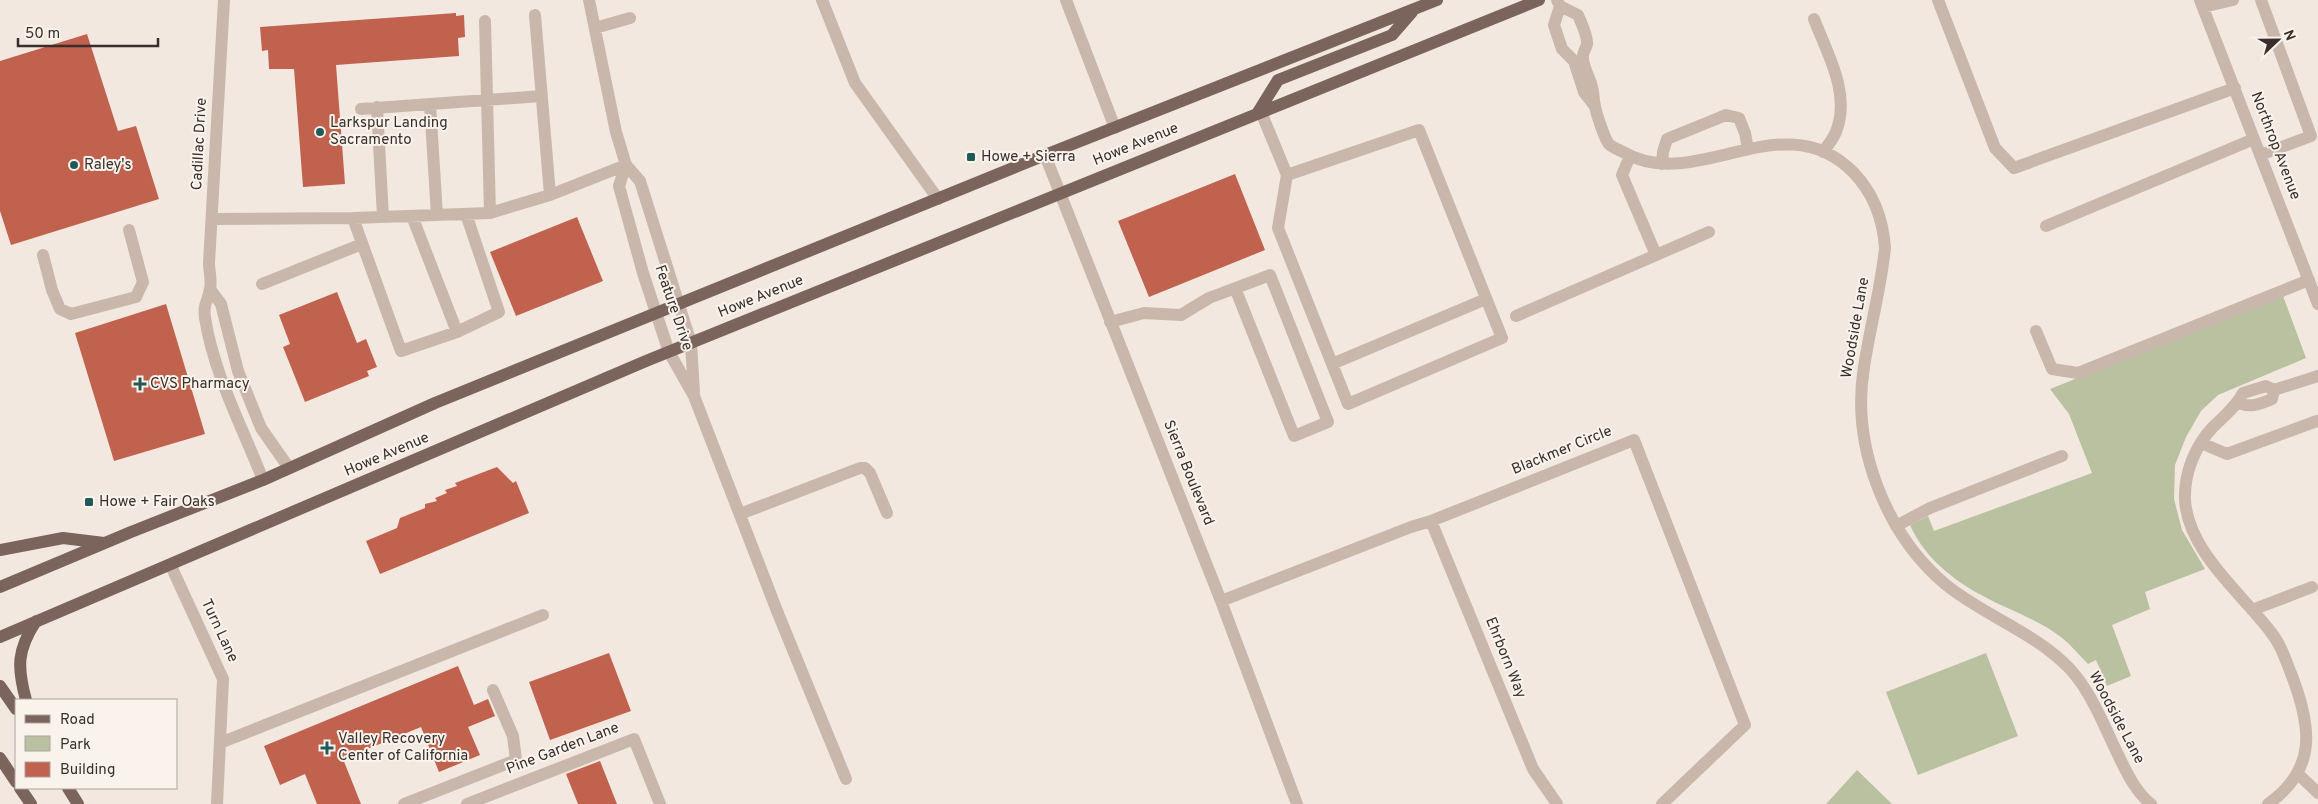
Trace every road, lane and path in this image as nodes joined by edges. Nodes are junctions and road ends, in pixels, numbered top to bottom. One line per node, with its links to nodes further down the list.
1 (224, 0): 45 (street, Cadillac Drive)
2 (589, 0): 17 (street, Feature Drive)
3 (822, 0): 38 (street)
4 (1066, 0): 26 (street)
5 (1437, 0): 11 (main road, Howe Avenue)
6 (1539, 0): 25 (main road, Howe Avenue)
7 (1938, 0): 19 (street)
8 (2233, 0): 12 (street)
9 (2261, 0): 30 (street)
10 (1558, 3): 18 (street, Woodside Lane); 18 (street, Woodside Lane)
11 (1413, 4): 25 (main road); 26 (main road, Howe Avenue)
12 (2202, 4): 19 (street, Northrop Avenue)
13 (535, 15): 20 (street)
14 (630, 18): 17 (street)
15 (1814, 19): 29 (street)
16 (485, 22): 21 (street)
17 (596, 28): 33 (street, Feature Drive)
18 (1578, 59): 32 (street, Woodside Lane)
19 (2235, 88): 27 (street, Northrop Avenue)
20 (542, 96): 21 (street); 37 (street)
21 (487, 100): 22 (street); 39 (street)
22 (430, 104): 24 (street); 41 (street)
23 (361, 108): 24 (street)
24 (377, 108): 43 (street)
25 (1259, 113): 35 (street); 36 (main road, Howe Avenue)
26 (1115, 128): 31 (main road, Howe Avenue)
27 (2254, 139): 30 (street, Northrop Avenue); 46 (street)
28 (1748, 149): 29 (street, Woodside Lane); 34 (street, Woodside Lane); 34 (street)
29 (1823, 152): 77 (street, Woodside Lane)
30 (2260, 155): 52 (street, Northrop Avenue)
31 (1045, 156): 36 (street, Sierra Boulevard); 38 (main road, Howe Avenue)
32 (1630, 156): 34 (street, Woodside Lane); 51 (street)
33 (626, 164): 37 (street); 58 (street, Feature Drive); 59 (street, Feature Drive)
34 (1662, 164)
35 (1287, 175): 56 (street); 66 (street)
36 (1059, 193): 61 (street, Sierra Boulevard); 64 (main road, Howe Avenue)
37 (550, 196): 39 (street)
38 (938, 199): 58 (main road, Howe Avenue)
39 (490, 213): 40 (street)
40 (466, 214): 41 (street); 63 (street)
41 (437, 215): 42 (street)
42 (412, 216): 43 (street); 63 (street)
43 (383, 217): 44 (street)
44 (353, 218): 45 (street); 49 (street)
45 (212, 219): 55 (street, Cadillac Drive)
46 (2046, 226)
47 (129, 230): 50 (street)
48 (1709, 232): 51 (street)
49 (362, 244): 53 (street); 63 (street)
50 (43, 255)
51 (1656, 255): 60 (street)
52 (2309, 280): 57 (street, Northrop Avenue); 62 (street)
53 (262, 284)
54 (1235, 288): 54 (street); 61 (street)
55 (210, 289): 72 (street, Cadillac Drive); 73 (street, Cadillac Drive)
56 (1486, 298): 66 (street); 66 (street)
57 (2318, 304)
58 (678, 305): 59 (main road, Howe Avenue); 64 (street, Feature Drive)
59 (656, 313): 65 (street, Feature Drive); 72 (main road, Howe Avenue)
60 (1516, 316)
61 (1110, 322): 83 (street, Sierra Boulevard)
62 (2036, 331)
63 (457, 332)
64 (691, 343): 65 (main road, Howe Avenue); 68 (street, Feature Drive)
65 (669, 352): 68 (street, Feature Drive); 80 (main road, Howe Avenue)
66 (1332, 364)
67 (2318, 376): 70 (street)
68 (694, 396): 75 (street)
69 (2317, 421): 70 (street)
70 (2201, 443): 84 (street)
71 (2062, 456): 77 (street)
72 (289, 468): 73 (main road, Howe Avenue)
73 (263, 480): 78 (main road, Howe Avenue)
74 (887, 513): 75 (street)
75 (740, 514): 96 (street)
76 (1432, 521): 83 (street, Blackmer Circle); 107 (street, Ehrborn Way); 108 (street, Blackmer Circle)
77 (1896, 526): 109 (street, Woodside Lane)
78 (104, 543): 79 (main road); 81 (main road, Howe Avenue)
79 (0, 550)
80 (171, 566): 86 (main road, Howe Avenue); 92 (street, Turn Lane)
81 (0, 587)
82 (2312, 587): 84 (street)
83 (1221, 601): 106 (street, Sierra Boulevard)
84 (2252, 610): 94 (street)
85 (543, 615): 92 (street)
86 (36, 621): 87 (main road, Howe Avenue); 90 (main road)
87 (0, 637)
88 (0, 686): 91 (main road)
89 (493, 690): 103 (street)
90 (26, 699)
91 (15, 708)
92 (220, 743): 102 (street, Turn Lane)
93 (0, 758): 95 (main road)
94 (2297, 773): 99 (street); 110 (street)
95 (15, 780)
96 (846, 780)
97 (21, 789): 100 (main road)
98 (69, 789): 101 (main road)
99 (2318, 793)
100 (31, 804)
101 (78, 804)
102 (217, 804)
103 (404, 804)
104 (467, 804): 105 (street, Pine Garden Lane)
105 (660, 804)
106 (1297, 804)
107 (1557, 804)
108 (1662, 804)
109 (2151, 804)
110 (2268, 804)

